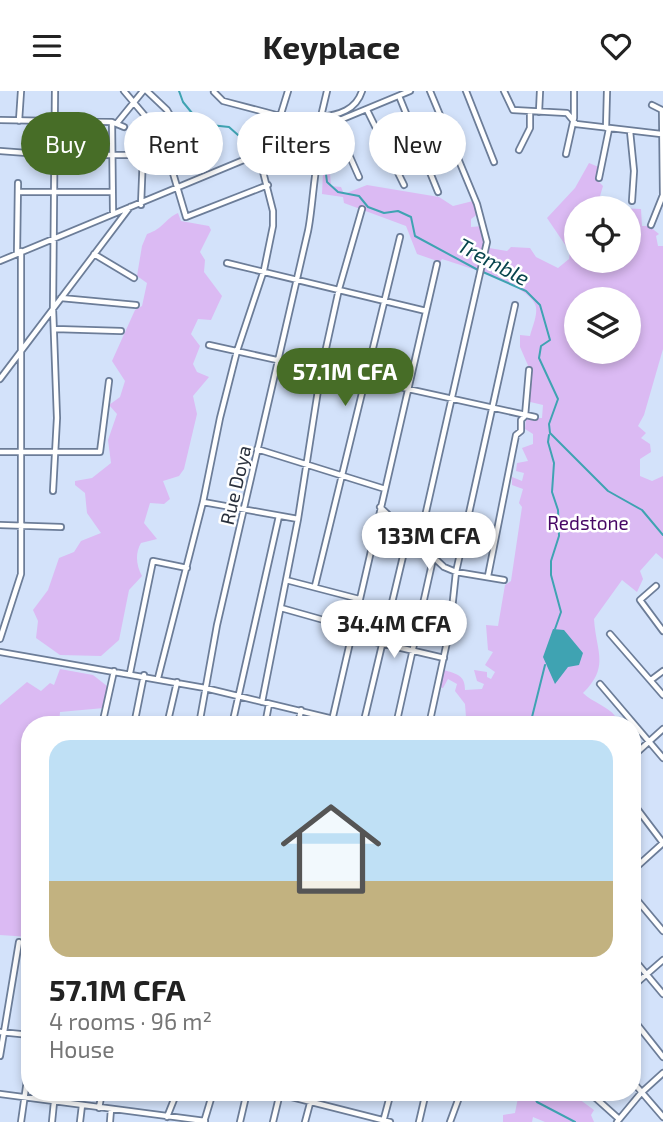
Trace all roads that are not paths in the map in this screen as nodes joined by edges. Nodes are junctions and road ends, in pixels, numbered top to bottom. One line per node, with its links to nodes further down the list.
1 (21, 91): 32 (street)
2 (55, 91): 21 (street)
3 (124, 91): 17 (street)
4 (145, 91): 17 (street); 23 (street)
5 (288, 91): 25 (street)
6 (327, 91): 26 (street)
7 (362, 91): 27 (street)
8 (410, 91): 16 (street)
9 (430, 91): 100 (street)
10 (466, 91): 46 (street)
11 (504, 91): 20 (street)
12 (540, 91): 28 (street)
13 (574, 91): 30 (street)
14 (607, 91): 36 (street)
15 (214, 92): 24 (street)
16 (399, 96): 19 (street); 63 (street)
17 (134, 102): 22 (street); 34 (street)
18 (652, 104): 38 (street)
19 (367, 110): 29 (street); 58 (street)
20 (530, 111): 28 (street); 39 (street)
21 (55, 112)
22 (143, 112)
23 (168, 112)
24 (262, 112)
25 (281, 112)
26 (321, 112)
27 (336, 112)
28 (540, 112): 30 (street)
29 (355, 115)
30 (574, 118): 36 (street); 43 (street)
31 (0, 120): 32 (street)
32 (19, 121)
33 (110, 123): 34 (street)
34 (114, 123): 35 (street); 44 (street)
35 (124, 127)
36 (607, 128): 37 (street); 55 (street)
37 (630, 131): 38 (street); 65 (street)
38 (661, 134): 41 (street)
39 (519, 150)
40 (0, 151): 42 (street)
41 (662, 152): 64 (street)
42 (21, 153)
43 (566, 154)
44 (112, 155): 45 (street); 61 (street)
45 (124, 155)
46 (494, 162)
47 (237, 165): 59 (street)
48 (355, 168): 54 (street)
49 (53, 175): 62 (street)
50 (142, 175): 66 (street)
51 (174, 175): 59 (street)
52 (265, 175): 57 (street)
53 (316, 175): 80 (street, Rue Doya)
54 (359, 177)
55 (599, 178)
56 (18, 183): 60 (street)
57 (268, 185): 59 (street); 78 (street)
58 (404, 185)
59 (178, 188): 66 (street)
60 (18, 192): 62 (street); 73 (street)
61 (112, 192): 62 (street); 69 (street)
62 (53, 193): 71 (street)
63 (438, 193)
64 (663, 195): 70 (street)
65 (632, 196)
66 (141, 205): 67 (street)
67 (131, 207): 69 (street); 74 (street)
68 (362, 209): 81 (street)
69 (113, 212): 71 (street)
70 (651, 225)
71 (53, 237): 73 (street); 86 (street)
72 (400, 237): 83 (street)
73 (19, 252): 75 (street); 92 (street)
74 (94, 254): 79 (street); 82 (street)
75 (0, 258)
76 (228, 263): 78 (street)
77 (437, 264): 87 (street)
78 (264, 270): 80 (street); 91 (street)
79 (134, 278)
80 (298, 279): 81 (street); 93 (street, Rue Doya)
81 (339, 289): 83 (street); 95 (street)
82 (60, 298): 84 (street); 86 (street)
83 (383, 301): 87 (street); 98 (street)
84 (136, 305)
85 (515, 305): 101 (street)
86 (53, 308): 88 (street); 92 (street)
87 (426, 311): 99 (street)
88 (55, 329): 89 (street); 105 (street)
89 (121, 331)
90 (209, 345): 91 (street)
91 (237, 351): 93 (street); 112 (street)
92 (21, 352): 96 (street); 107 (street)
93 (279, 362): 95 (street); 104 (street, Rue Doya)
94 (529, 370): 102 (street)
95 (321, 371): 98 (street); 108 (street)
96 (0, 379)
97 (109, 381): 105 (street)
98 (363, 381): 99 (street); 109 (street)
99 (408, 390): 100 (street); 110 (street)
100 (452, 400): 101 (street); 121 (street)
101 (493, 409): 102 (street); 124 (street)
102 (524, 416): 103 (street); 125 (street)
103 (535, 418)
104 (257, 449): 108 (street); 114 (street, Rue Doya)
105 (55, 451): 107 (street); 111 (street)
106 (0, 452): 107 (street)
107 (22, 452): 118 (street)
108 (308, 463): 109 (street); 116 (street)
109 (344, 476): 110 (street); 128 (street)
110 (385, 489): 113 (street)
111 (53, 491)
112 (203, 502): 114 (street); 123 (street)
113 (380, 507): 120 (street); 130 (street)
114 (243, 510): 115 (street); 149 (street, Rue Doya)
115 (279, 516): 116 (street); 151 (street)
116 (298, 519): 126 (street)
117 (0, 525): 118 (street)
118 (23, 526): 119 (street); 136 (street)
119 (61, 527)
120 (409, 531): 121 (street); 137 (street)
121 (419, 543): 122 (street)
122 (433, 559): 124 (street); 138 (street)
123 (187, 568): 143 (street); 145 (street)
124 (456, 572): 125 (street); 140 (street)
125 (488, 576): 127 (street)
126 (286, 580): 128 (street); 131 (street)
127 (504, 580)
128 (315, 586): 130 (street)
129 (656, 586): 133 (street)
130 (359, 599): 132 (street)
131 (281, 608): 132 (street); 152 (street)
132 (352, 628): 135 (street)
133 (663, 631)
134 (610, 634): 146 (street)
135 (350, 636): 137 (street); 163 (street)
136 (0, 639)
137 (382, 644): 138 (street); 164 (street)
138 (413, 651): 140 (street); 165 (street)
139 (0, 652): 141 (street)
140 (444, 658): 166 (street)
141 (114, 671): 143 (street); 155 (street)
142 (663, 671): 146 (street)
143 (130, 673): 144 (street)
144 (144, 675): 145 (street); 156 (street)
145 (158, 678): 147 (street)
146 (651, 680): 150 (street)
147 (177, 682): 149 (street); 157 (street)
148 (600, 684): 167 (street)
149 (205, 688): 151 (street); 158 (street, Rue Doya)
150 (663, 695)
151 (239, 697): 152 (street); 159 (street)
152 (262, 702): 153 (street)
153 (269, 704): 154 (street); 160 (street)
154 (300, 710): 161 (street); 162 (street)
155 (104, 716)
156 (136, 716)
157 (169, 716)
158 (200, 716)
159 (234, 716)
160 (267, 716)
161 (299, 716)
162 (324, 716)
163 (332, 716)
164 (365, 716)
165 (398, 716)
166 (431, 716)
167 (628, 716)
168 (663, 729): 170 (street)
169 (641, 732): 170 (street)
170 (649, 741): 171 (street); 172 (street)
171 (641, 749)
172 (663, 758)
173 (641, 814): 174 (street)
174 (641, 863)
175 (641, 905): 176 (street)
176 (663, 931)
177 (19, 942): 184 (street)
178 (663, 960): 180 (street)
179 (641, 968): 180 (street)
180 (646, 974): 181 (street); 182 (street)
181 (641, 979)
182 (663, 995)
183 (641, 1029): 187 (street)
184 (2, 1032): 185 (street); 186 (street)
185 (21, 1034)
186 (0, 1056)
187 (663, 1057)
188 (663, 1073): 189 (street)
189 (641, 1093): 209 (street)
190 (0, 1094): 191 (street)
191 (21, 1097)
192 (25, 1101): 213 (street)
193 (54, 1101): 205 (street); 214 (street)
194 (100, 1101): 206 (street)
195 (173, 1101): 208 (street)
196 (210, 1101): 211 (street)
197 (245, 1101): 217 (street)
198 (278, 1101): 218 (street)
199 (311, 1101): 212 (street); 219 (street)
200 (389, 1101): 212 (street)
201 (424, 1101): 220 (street)
202 (458, 1101): 221 (street)
203 (598, 1101): 210 (street)
204 (634, 1101): 210 (street)
205 (82, 1105): 206 (street); 215 (street)
206 (99, 1108): 207 (street)
207 (111, 1109): 208 (street); 216 (street)
208 (167, 1117): 211 (street)
209 (663, 1117)
210 (618, 1120)
211 (204, 1121)
212 (385, 1121)
213 (22, 1122)
214 (52, 1122)
215 (80, 1122)
216 (110, 1122)
217 (240, 1122)
218 (273, 1122)
219 (305, 1122)
220 (419, 1122)
221 (450, 1122)

